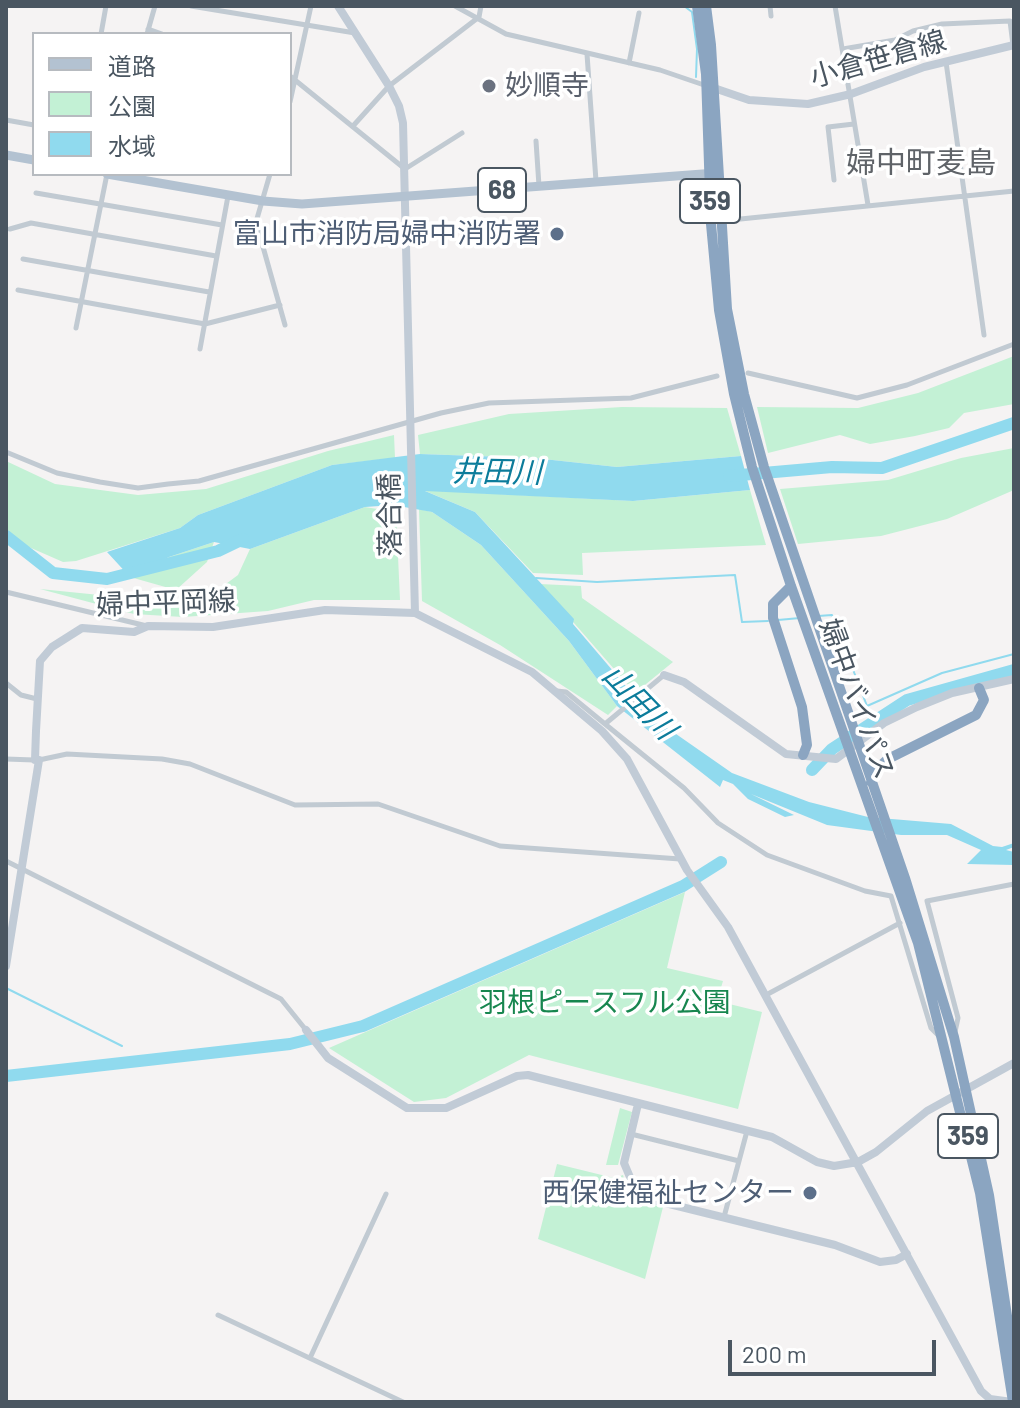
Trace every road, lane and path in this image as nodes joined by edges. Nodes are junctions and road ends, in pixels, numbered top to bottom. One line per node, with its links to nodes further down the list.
1 (106, 6): 17 (street)
2 (155, 6): 18 (street)
3 (191, 6): 16 (street)
4 (311, 6): 16 (street)
5 (338, 6): 19 (street)
6 (455, 6): 14 (street)
7 (481, 6): 14 (street)
8 (696, 6): 15 (highway, 婦中バイパス / 359)
9 (707, 6): 15 (highway, 婦中バイパス / 359)
10 (770, 6): 13 (street)
11 (835, 6): 21 (street)
12 (639, 13): 24 (street)
13 (771, 16)
14 (479, 17): 22 (street); 26 (street)
15 (704, 20): 27 (highway, 婦中バイパス / 359)
16 (306, 25): 19 (street); 25 (street)
17 (101, 32)
18 (148, 32)
19 (356, 34): 26 (street)
20 (1014, 45): 21 (street); 23 (street, 小倉笹倉線)
21 (843, 49): 28 (street)
22 (587, 54): 24 (street); 43 (street)
23 (946, 61): 28 (street, 小倉笹倉線); 47 (street)
24 (629, 63): 27 (street)
25 (293, 79): 32 (street)
26 (389, 86): 32 (street); 37 (street)
27 (710, 86): 28 (street, 小倉笹倉線); 38 (highway, 婦中バイパス / 359)
28 (851, 94): 30 (street)
29 (6, 120): 31 (street)
30 (854, 124): 42 (street); 52 (street)
31 (32, 125)
32 (353, 126): 37 (street)
33 (462, 133): 37 (street)
34 (536, 141): 44 (street)
35 (6, 155): 36 (main road)
36 (32, 160)
37 (405, 169): 49 (street)
38 (712, 173): 43 (main road, 68); 53 (highway, 婦中バイパス / 359); 72 (highway, 婦中バイパス / 359)
39 (107, 176): 51 (street)
40 (118, 176): 48 (main road, 68)
41 (269, 176): 50 (street)
42 (834, 180)
43 (597, 183): 44 (main road, 68)
44 (539, 187): 49 (main road, 68)
45 (1014, 191): 47 (street)
46 (36, 193): 51 (street)
47 (964, 195): 52 (street); 67 (street)
48 (228, 196): 50 (main road, 68); 54 (street)
49 (407, 198): 50 (main road, 68); 73 (street)
50 (263, 201): 63 (street)
51 (100, 204): 54 (street); 56 (street)
52 (868, 205): 53 (street)
53 (720, 221): 72 (highway, 婦中バイパス / 359)
54 (222, 225): 57 (street)
55 (10, 229): 56 (street)
56 (94, 235): 57 (street); 59 (street)
57 (216, 256): 61 (street)
58 (23, 259): 59 (street)
59 (87, 270): 61 (street); 62 (street)
60 (18, 290): 62 (street)
61 (209, 292): 64 (street)
62 (81, 301): 64 (street); 66 (street)
63 (280, 305): 64 (street); 65 (street)
64 (205, 324): 69 (street)
65 (285, 325)
66 (76, 328)
67 (984, 335)
68 (1014, 344): 70 (street)
69 (200, 349)
70 (748, 373)
71 (717, 376): 73 (street)
72 (739, 394): 75 (highway, 婦中バイパス / 359); 87 (highway, 婦中バイパス / 359)
73 (410, 423): 74 (street); 77 (street, 落合橋)
74 (6, 452)
75 (791, 586): 78 (highway); 80 (highway, 婦中バイパス / 359)
76 (6, 592): 79 (street)
77 (414, 609): 79 (street, 婦中平岡線); 85 (street)
78 (773, 618): 80 (highway); 89 (highway)
79 (148, 626): 86 (street, 婦中平岡線)
80 (815, 655): 97 (highway, 婦中バイパス / 359)
81 (664, 675): 88 (street); 89 (street)
82 (1014, 679): 84 (street)
83 (6, 683): 86 (street)
84 (979, 688): 89 (street); 91 (highway)
85 (556, 691): 88 (street); 94 (street)
86 (38, 699): 92 (street, 婦中平岡線)
87 (844, 700): 91 (highway); 93 (highway, 婦中バイパス / 359)
88 (606, 723): 99 (street)
89 (807, 756)
90 (6, 759): 92 (street)
91 (888, 759): 93 (highway)
92 (37, 760): 94 (street); 96 (street, 婦中平岡線)
93 (871, 782): 97 (highway, 婦中バイパス / 359)
94 (681, 859): 101 (street)
95 (6, 861): 96 (street)
96 (23, 870): 100 (street, 婦中平岡線); 102 (street)
97 (900, 877): 103 (highway, 婦中バイパス / 359)
98 (1014, 884): 103 (street)
99 (900, 923): 101 (street); 103 (street)
100 (6, 966)
101 (766, 995): 110 (street)
102 (306, 1030): 106 (street)
103 (948, 1038): 105 (highway, 婦中バイパス / 359)
104 (1014, 1063): 105 (street)
105 (963, 1091): 110 (street); 116 (highway, 婦中バイパス / 359); 118 (highway, 婦中バイパス / 359)
106 (638, 1104): 107 (street); 108 (street)
107 (747, 1131): 109 (street); 110 (street)
108 (631, 1134): 109 (street); 112 (street)
109 (739, 1161): 112 (street)
110 (858, 1162): 113 (street)
111 (386, 1194): 115 (street)
112 (724, 1217): 113 (street)
113 (907, 1254): 118 (street)
114 (218, 1315): 115 (street)
115 (310, 1358): 117 (street)
116 (1014, 1363)
117 (403, 1402)
118 (1013, 1402)

